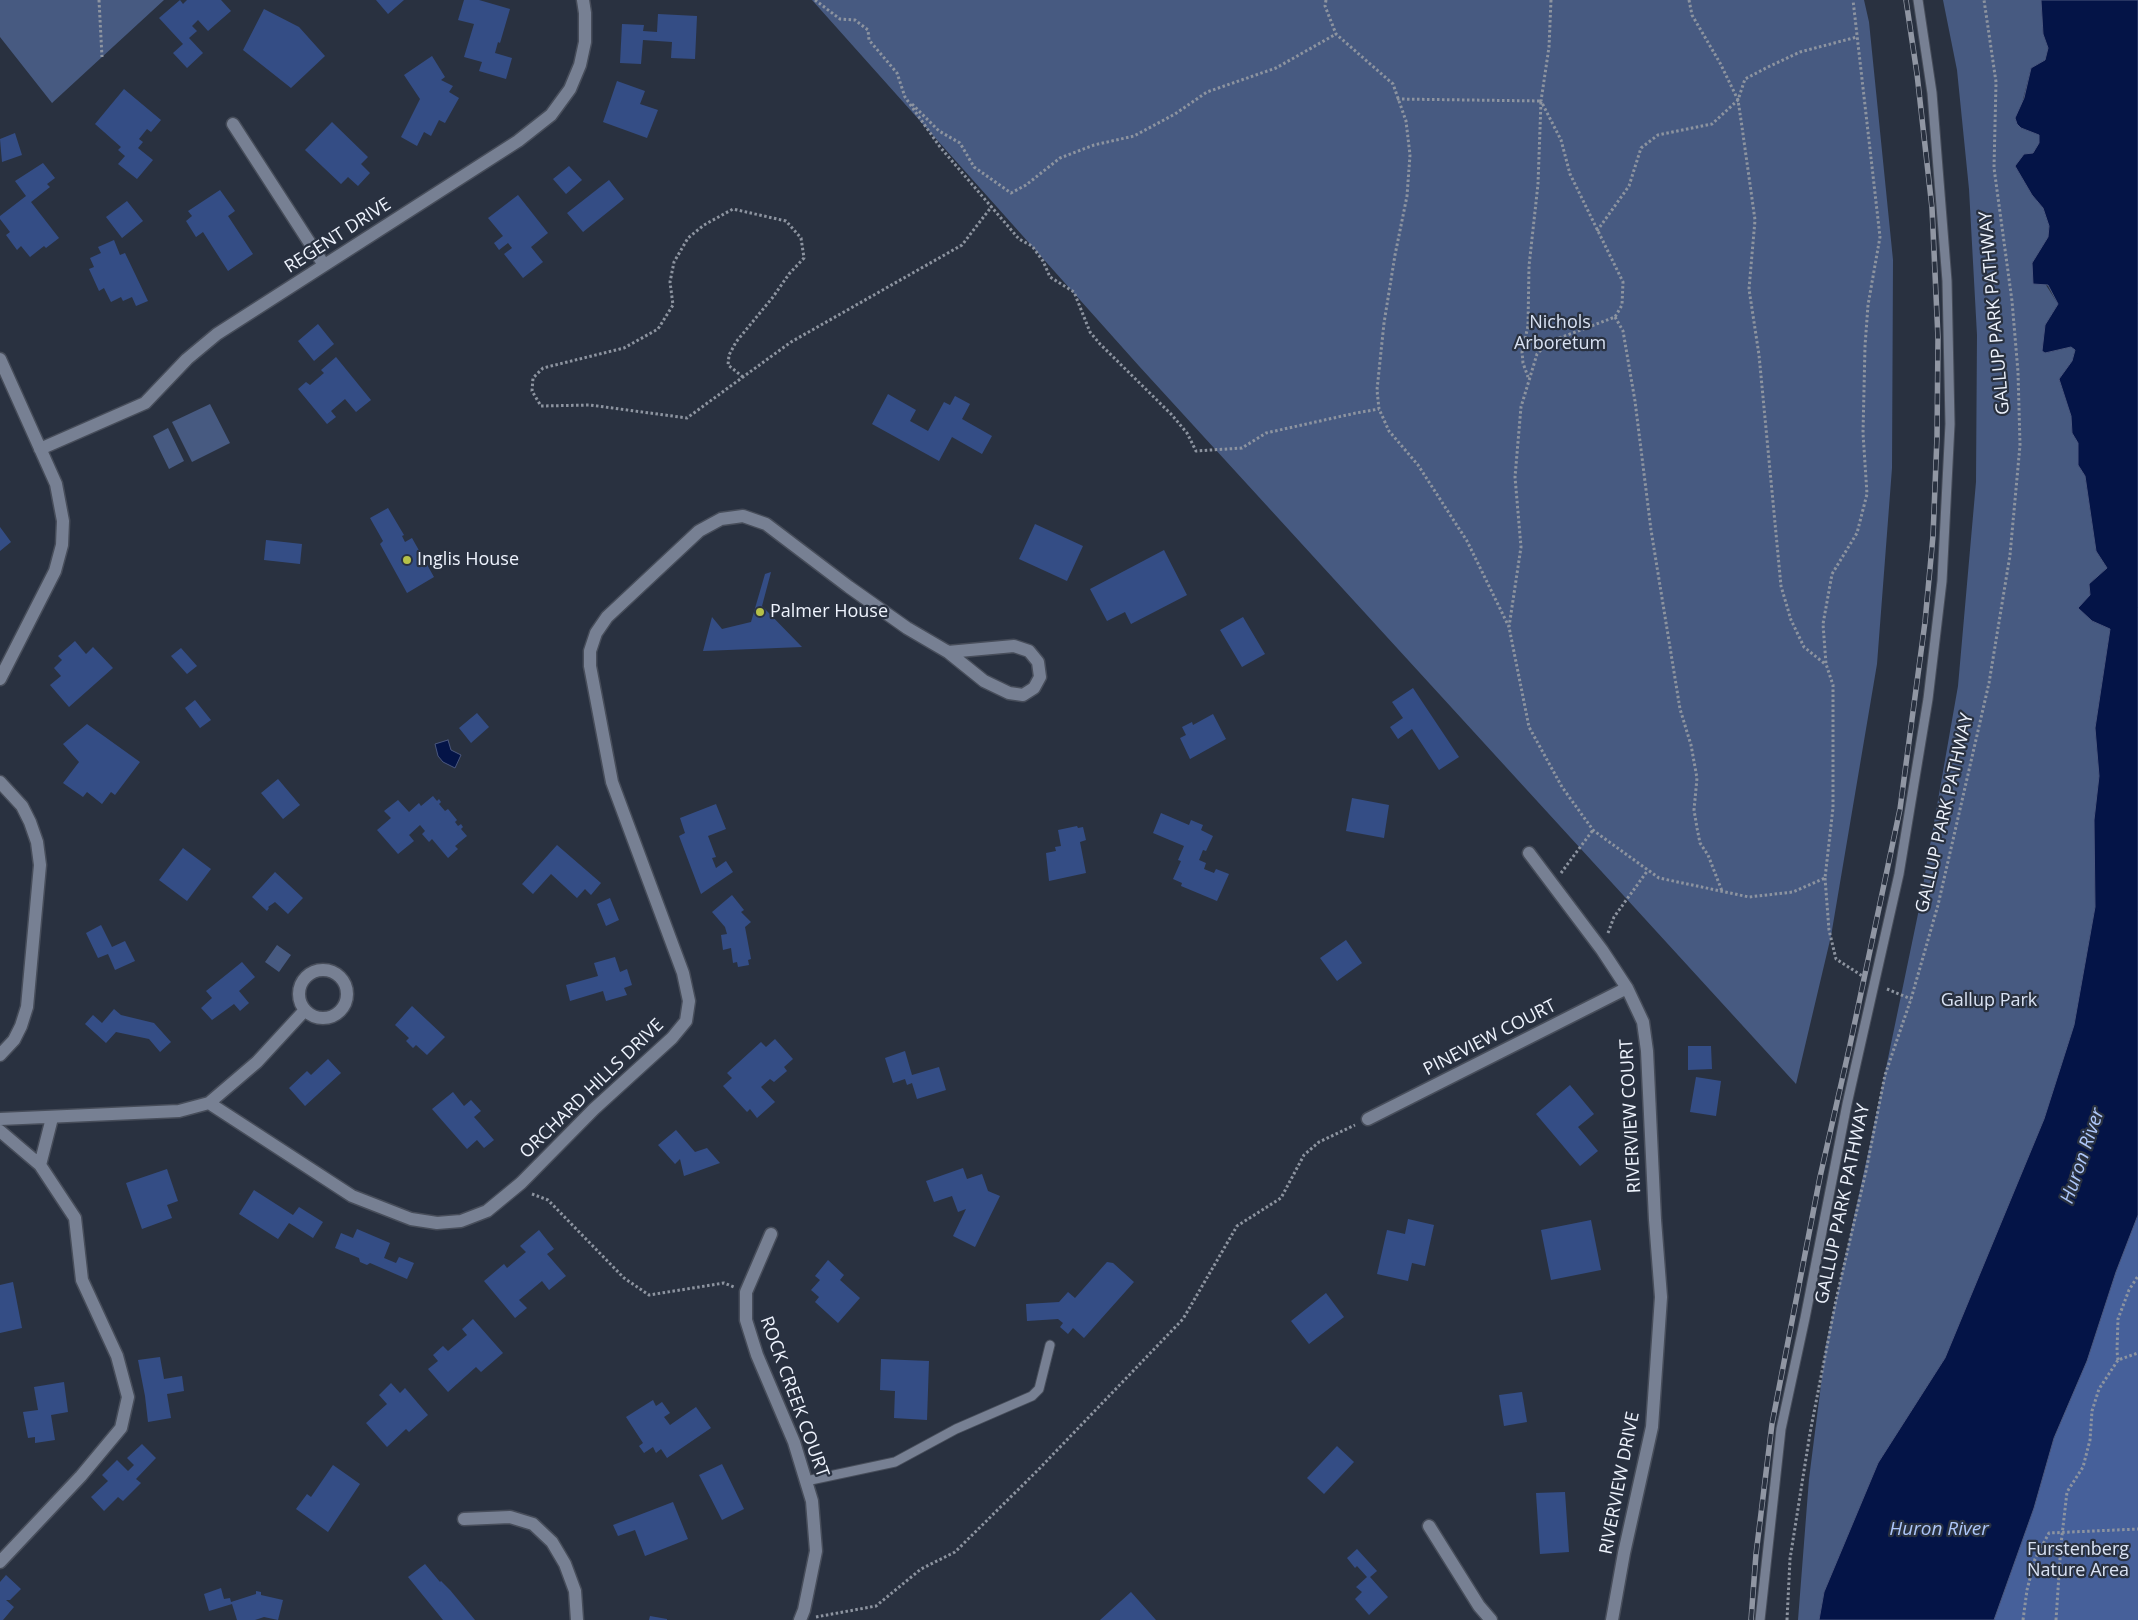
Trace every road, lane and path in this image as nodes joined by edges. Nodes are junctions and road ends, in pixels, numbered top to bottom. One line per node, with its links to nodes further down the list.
1 (100, 0): 12 (path)
2 (583, 0): 20 (street, REGENT DRIVE)
3 (815, 0): 13 (path)
4 (1326, 0): 10 (path)
5 (1551, 0): 16 (path)
6 (1688, 0): 15 (path)
7 (1853, 0): 11 (path)
8 (1918, 0): 39 (lane)
9 (1984, 0): 41 (path, GALLUP PARK PATHWAY)
10 (1336, 34): 13 (path); 14 (path)
11 (1857, 37): 15 (path); 29 (path)
12 (102, 57)
13 (905, 97): 18 (path)
14 (1397, 99): 16 (path); 25 (path)
15 (1738, 100): 19 (path); 29 (path)
16 (1541, 101): 19 (path); 24 (path)
17 (233, 124): 20 (street)
18 (992, 206): 23 (path); 25 (path)
19 (1597, 231): 21 (path)
20 (324, 265): 26 (street, REGENT DRIVE)
21 (1615, 317): 24 (path); 37 (path)
22 (0, 360): 26 (street)
23 (743, 377): 23 (path)
24 (1528, 378): 27 (path)
25 (1379, 410): 27 (path)
26 (40, 449): 30 (street)
27 (1509, 627): 32 (path)
28 (948, 652): 28 (street, ORCHARD HILLS DRIVE); 50 (street, ORCHARD HILLS DRIVE)
29 (1826, 664): 35 (path)
30 (0, 679)
31 (0, 782): 43 (street)
32 (1593, 830): 34 (path); 36 (path)
33 (1529, 853): 36 (street, RIVERVIEW COURT)
34 (1648, 870): 37 (path); 38 (path)
35 (1825, 878): 37 (path); 39 (path)
36 (1552, 886): 38 (street, RIVERVIEW COURT)
37 (1722, 891)
38 (1602, 950): 40 (street, RIVERVIEW COURT)
39 (1874, 983): 41 (path); 70 (lane)
40 (1627, 988): 47 (street, PINEVIEW COURT); 55 (street, RIVERVIEW COURT)
41 (1911, 999): 71 (path, GALLUP PARK PATHWAY)
42 (305, 1010): 44 (street)
43 (0, 1055)
44 (209, 1103): 45 (street); 50 (street, ORCHARD HILLS DRIVE)
45 (52, 1118): 46 (street); 49 (street)
46 (0, 1119)
47 (1368, 1119): 66 (path)
48 (0, 1131): 49 (street)
49 (40, 1165): 65 (street)
50 (515, 1188): 53 (path)
51 (772, 1234): 53 (street, ROCK CREEK COURT)
52 (2138, 1276): 57 (path)
53 (746, 1292): 58 (street, ROCK CREEK COURT)
54 (1050, 1345): 58 (lane)
55 (1658, 1353): 69 (street, RIVERVIEW DRIVE)
56 (2138, 1353): 57 (path)
57 (2118, 1360): 62 (path)
58 (806, 1481): 66 (street, ROCK CREEK COURT)
59 (464, 1519): 67 (street)
60 (1429, 1526): 68 (street)
61 (2138, 1529): 62 (path)
62 (2062, 1530): 63 (path); 64 (path)
63 (2061, 1544): 64 (path); 73 (path)
64 (2042, 1546): 72 (path)
65 (0, 1562)
66 (800, 1619)
67 (577, 1620)
68 (1491, 1620)
69 (1612, 1620)
70 (1760, 1620)
71 (1787, 1620)
72 (2022, 1620)
73 (2056, 1620)

